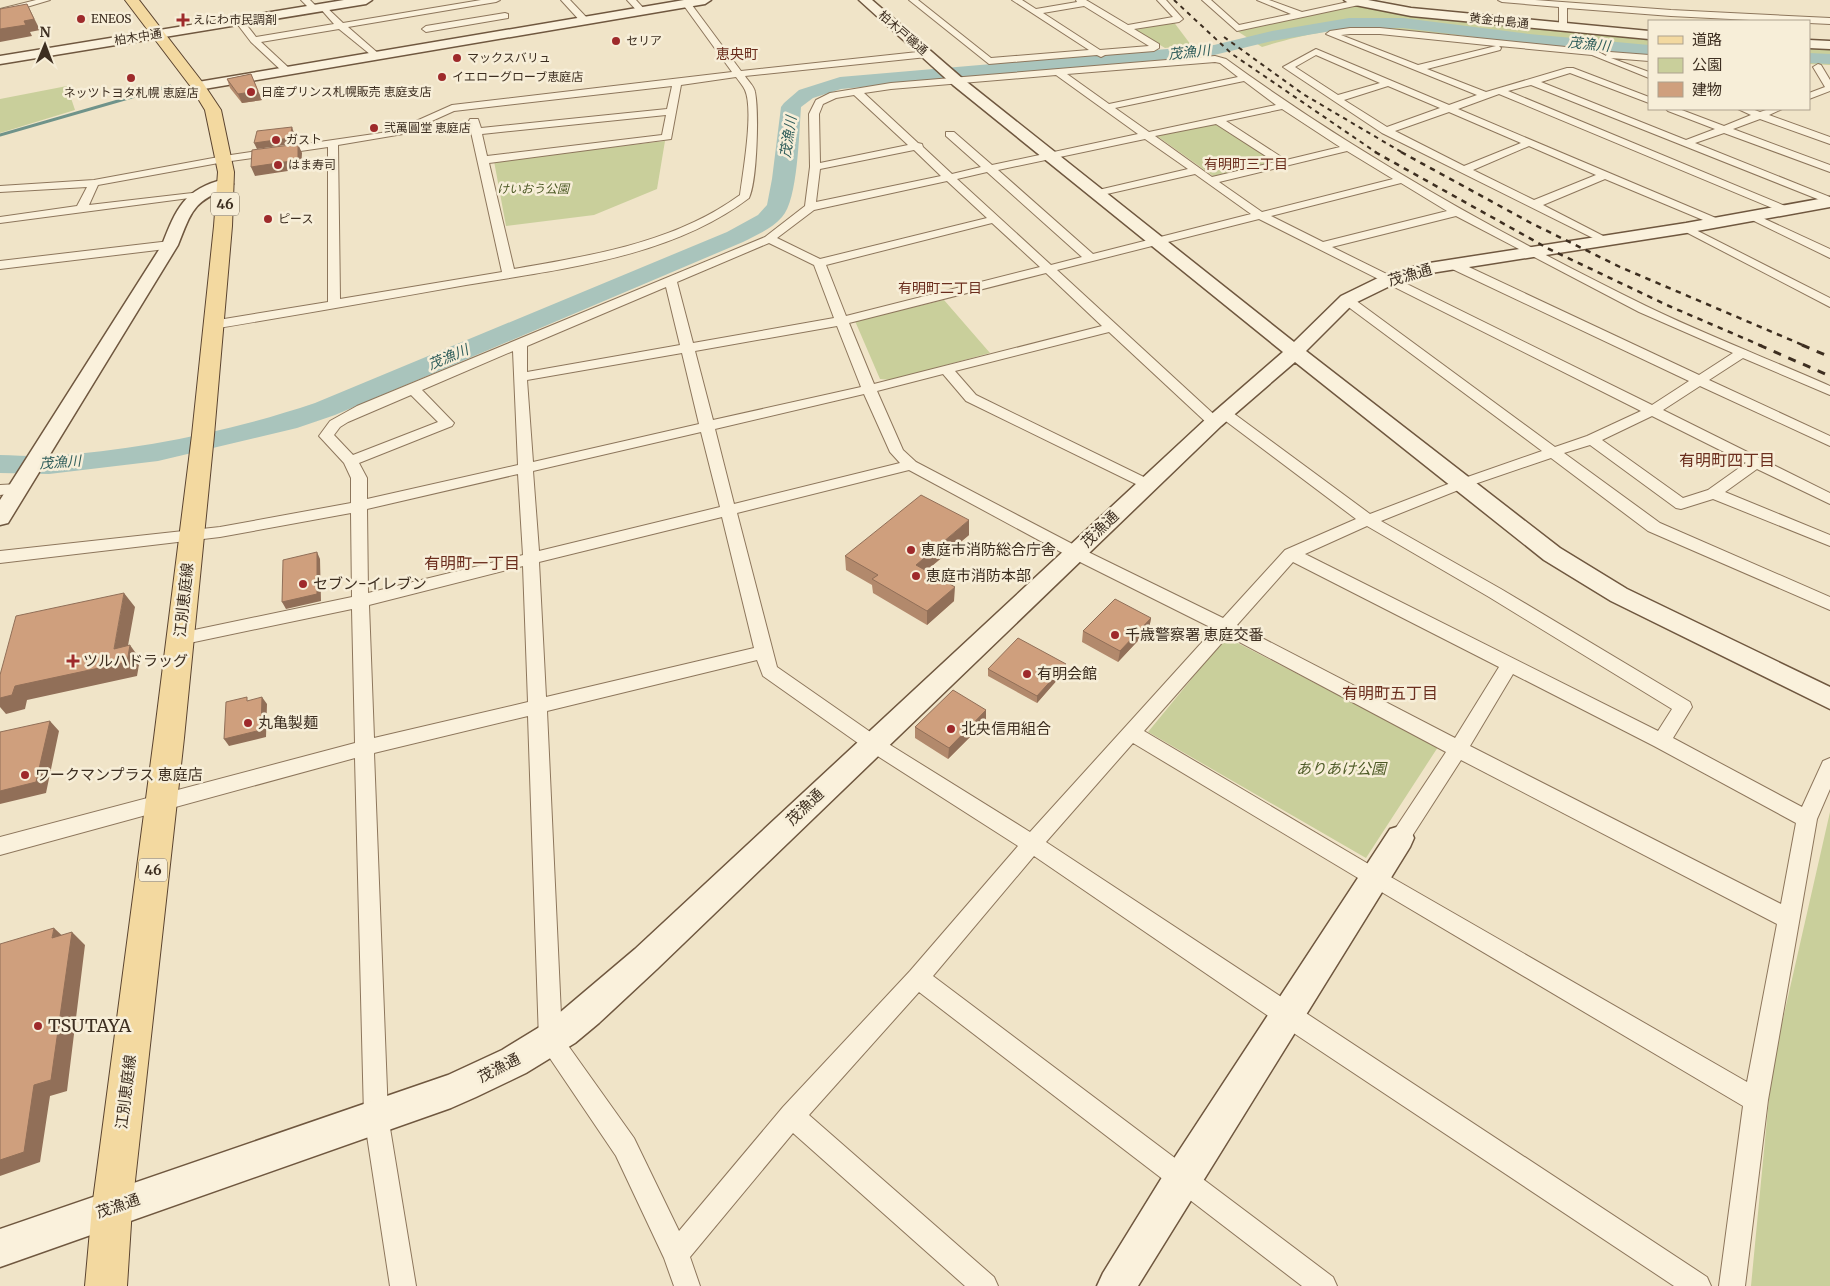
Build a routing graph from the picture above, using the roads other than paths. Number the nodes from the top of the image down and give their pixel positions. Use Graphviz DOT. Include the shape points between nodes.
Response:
graph roads {
  1 [pos="46,0"];
  2 [pos="132,0"];
  3 [pos="366,0"];
  4 [pos="494,0"];
  5 [pos="565,0"];
  6 [pos="631,0"];
  7 [pos="865,0"];
  8 [pos="913,0"];
  9 [pos="1016,0"];
  10 [pos="1161,0"];
  11 [pos="1206,0"];
  12 [pos="1261,0"];
  13 [pos="1502,0"];
  14 [pos="1659,0"];
  15 [pos="695,1"];
  16 [pos="1357,1"];
  17 [pos="1083,2"];
  18 [pos="314,5"];
  19 [pos="1563,5"];
  20 [pos="642,11"];
  21 [pos="0,12"];
  22 [pos="1035,12"];
  23 [pos="1672,13"];
  24 [pos="415,14"];
  25 [pos="1302,14"];
  26 [pos="505,16"];
  27 [pos="1677,20"];
  28 [pos="238,21"];
  29 [pos="585,21"];
  30 [pos="1830,21"];
  31 [pos="342,26"];
  32 [pos="1563,27"];
  33 [pos="1126,28"];
  34 [pos="426,29"];
  35 [pos="518,32"];
  36 [pos="159,34"];
  37 [pos="1648,35"];
  38 [pos="254,40"];
  39 [pos="1509,44"];
  40 [pos="1810,44"];
  41 [pos="1830,45"];
  42 [pos="438,46"];
  43 [pos="1333,46"];
  44 [pos="1316,52"];
  45 [pos="927,54"];
  46 [pos="1101,54"];
  47 [pos="1596,55"];
  48 [pos="376,56"];
  49 [pos="1648,58"];
  50 [pos="0,60"];
  51 [pos="1813,67"];
  52 [pos="1418,68"];
  53 [pos="1830,68"];
  54 [pos="286,71"];
  55 [pos="1563,72"];
  56 [pos="1059,73"];
  57 [pos="740,75"];
  58 [pos="1648,75"];
  59 [pos="1246,78"];
  60 [pos="956,80"];
  61 [pos="1533,82"];
  62 [pos="677,83"];
  63 [pos="1388,83"];
  64 [pos="198,86"];
  65 [pos="856,91"];
  66 [pos="1499,91"];
  67 [pos="1486,95"];
  68 [pos="1810,96"];
  69 [pos="1336,99"];
  70 [pos="1648,100"];
  71 [pos="472,106"];
  72 [pos="1284,106"];
  73 [pos="1106,107"];
  74 [pos="1448,108"];
  75 [pos="1674,110"];
  76 [pos="1746,110"];
  77 [pos="1774,110"];
  78 [pos="672,111"];
  79 [pos="1761,115"];
  80 [pos="1216,120"];
  81 [pos="1724,129"];
  82 [pos="1386,131"];
  83 [pos="476,132"];
  84 [pos="950,134"];
  85 [pos="1147,134"];
  86 [pos="1830,141"];
  87 [pos="1531,142"];
  88 [pos="333,144"];
  89 [pos="1687,144"];
  90 [pos="918,146"];
  91 [pos="1349,148"];
  92 [pos="1049,155"];
  93 [pos="224,159"];
  94 [pos="484,160"];
  95 [pos="1285,164"];
  96 [pos="816,167"];
  97 [pos="989,168"];
  98 [pos="1830,169"];
  99 [pos="1198,170"];
  100 [pos="1463,170"];
  101 [pos="1607,174"];
  102 [pos="950,176"];
  103 [pos="1212,180"];
  104 [pos="1402,180"];
  105 [pos="94,183"];
  106 [pos="225,184"];
  107 [pos="0,189"];
  108 [pos="1098,193"];
  109 [pos="198,194"];
  110 [pos="1830,201"];
  111 [pos="1533,205"];
  112 [pos="810,207"];
  113 [pos="81,209"];
  114 [pos="1786,210"];
  115 [pos="1457,212"];
  116 [pos="1262,216"];
  117 [pos="1754,217"];
  118 [pos="996,218"];
  119 [pos="0,220"];
  120 [pos="1719,223"];
  121 [pos="1686,228"];
  122 [pos="770,239"];
  123 [pos="1607,241"];
  124 [pos="1158,242"];
  125 [pos="170,245"];
  126 [pos="1321,246"];
  127 [pos="1533,251"];
  128 [pos="1830,254"];
  129 [pos="1091,258"];
  130 [pos="819,262"];
  131 [pos="0,264"];
  132 [pos="1452,264"];
  133 [pos="1050,268"];
  134 [pos="509,274"];
  135 [pos="670,280"];
  136 [pos="1388,280"];
  137 [pos="1347,300"];
  138 [pos="1830,303"];
  139 [pos="334,304"];
  140 [pos="841,321"];
  141 [pos="212,325"];
  142 [pos="1112,327"];
  143 [pos="520,345"];
  144 [pos="689,348"];
  145 [pos="1295,352"];
  146 [pos="1742,353"];
  147 [pos="946,369"];
  148 [pos="520,377"];
  149 [pos="1697,380"];
  150 [pos="413,389"];
  151 [pos="869,389"];
  152 [pos="1830,391"];
  153 [pos="1652,411"];
  154 [pos="1219,417"];
  155 [pos="708,427"];
  156 [pos="1592,439"];
  157 [pos="1830,442"];
  158 [pos="1553,453"];
  159 [pos="352,461"];
  160 [pos="1756,463"];
  161 [pos="911,465"];
  162 [pos="524,467"];
  163 [pos="1147,484"];
  164 [pos="1461,484"];
  165 [pos="14,486"];
  166 [pos="1713,493"];
  167 [pos="1830,499"];
  168 [pos="360,506"];
  169 [pos="730,511"];
  170 [pos="0,518"];
  171 [pos="1368,520"];
  172 [pos="191,536"];
  173 [pos="1830,541"];
  174 [pos="1076,553"];
  175 [pos="1290,554"];
  176 [pos="0,557"];
  177 [pos="531,560"];
  178 [pos="360,601"];
  179 [pos="1830,604"];
  180 [pos="1224,626"];
  181 [pos="180,639"];
  182 [pos="763,652"];
  183 [pos="1509,666"];
  184 [pos="1830,699"];
  185 [pos="536,707"];
  186 [pos="1132,733"];
  187 [pos="1660,741"];
  188 [pos="872,743"];
  189 [pos="365,748"];
  190 [pos="1458,749"];
  191 [pos="1830,766"];
  192 [pos="162,804"];
  193 [pos="1807,819"];
  194 [pos="1400,838"];
  195 [pos="1032,844"];
  196 [pos="0,846"];
  197 [pos="1375,878"];
  198 [pos="1788,919"];
  199 [pos="918,978"];
  200 [pos="1288,1016"];
  201 [pos="551,1040"];
  202 [pos="1756,1100"];
  203 [pos="376,1116"];
  204 [pos="792,1116"];
  205 [pos="1182,1179"];
  206 [pos="112,1208"];
  207 [pos="0,1248"];
  208 [pos="676,1254"];
  209 [pos="106,1286"];
  210 [pos="403,1286"];
  211 [pos="687,1286"];
  212 [pos="985,1286"];
  213 [pos="1116,1286"];
  214 [pos="1324,1286"];
  215 [pos="1698,1286"];
  216 [pos="1732,1286"];
  1 -- 21 [label="street"];
  2 -- 36 [label="main road, 江別恵庭線 / 46"];
  3 -- 18 [label="street, 柏木中通"];
  4 -- 24 [label="street"];
  4 -- 26 [label="street"];
  5 -- 29 [label="street"];
  6 -- 20 [label="street"];
  7 -- 45 [label="street, 柏木戸磯通"];
  8 -- 46 [label="street" via="989,61"];
  9 -- 22 [label="street"];
  10 -- 33 [label="street" via="1178,19"];
  11 -- 25 [label="street" via="1237,28"];
  12 -- 25 [label="street"];
  13 -- 19 [label="street"];
  14 -- 23 [label="street"];
  15 -- 20 [label="street"];
  15 -- 57 [label="street"];
  16 -- 25 [label="street"];
  16 -- 32 [label="street, 黄金中島通" via="1411,12"];
  17 -- 22 [label="street"];
  17 -- 33 [label="street"];
  18 -- 28 [label="street, 柏木中通"];
  18 -- 31 [label="street"];
  19 -- 23 [label="street"];
  19 -- 32 [label="street"];
  20 -- 29 [label="street"];
  22 -- 46 [label="street"];
  23 -- 27 [label="street"];
  23 -- 30 [label="street"];
  24 -- 31 [label="street"];
  24 -- 34 [label="street"];
  26 -- 34 [label="street"];
  26 -- 35 [label="street"];
  28 -- 36 [label="street, 柏木中通"];
  28 -- 38 [label="street"];
  29 -- 35 [label="street"];
  31 -- 38 [label="street"];
  31 -- 48 [label="street"];
  32 -- 37 [label="street, 黄金中島通"];
  33 -- 46 [label="street" via="1156,46"];
  34 -- 42 [label="street"];
  35 -- 42 [label="street"];
  36 -- 50 [label="street, 柏木中通"];
  36 -- 64 [label="main road, 江別恵庭線 / 46"];
  38 -- 54 [label="street"];
  39 -- 47 [label="street"];
  39 -- 52 [label="street"];
  39 -- 52 [label="street" via="1380,31 1330,34"];
  40 -- 41 [label="street"];
  42 -- 48 [label="street"];
  43 -- 44 [label="street"];
  44 -- 63 [label="street"];
  44 -- 69 [label="street" via="1288,67"];
  45 -- 57 [label="street"];
  45 -- 60 [label="street, 柏木戸磯通"];
  47 -- 49 [label="street"];
  47 -- 55 [label="street" via="1564,66"];
  47 -- 58 [label="street"];
  48 -- 54 [label="street"];
  51 -- 53 [label="street"];
  51 -- 68 [label="street" via="1830,88"];
  52 -- 67 [label="street"];
  54 -- 64 [label="street"];
  55 -- 61 [label="street"];
  55 -- 70 [label="street" via="1570,70"];
  56 -- 59 [label="street" via="1215,59"];
  56 -- 60 [label="street"];
  56 -- 73 [label="street"];
  57 -- 62 [label="street"];
  57 -- 134 [label="street" via="750,90 752,106 745,196 714,218 665,239 631,250"];
  59 -- 72 [label="street"];
  59 -- 73 [label="street"];
  60 -- 65 [label="street"];
  60 -- 92 [label="street, 柏木戸磯通"];
  61 -- 66 [label="street"];
  61 -- 89 [label="street"];
  62 -- 71 [label="street"];
  62 -- 78 [label="street"];
  63 -- 69 [label="street"];
  63 -- 74 [label="street"];
  64 -- 93 [label="main road, 江別恵庭線 / 46" via="213,110"];
  65 -- 90 [label="street"];
  65 -- 96 [label="street" via="833,95 819,102 814,114"];
  66 -- 67 [label="street"];
  66 -- 114 [label="street"];
  67 -- 74 [label="street"];
  69 -- 82 [label="street"];
  71 -- 83 [label="street"];
  71 -- 88 [label="street" via="452,108 399,132"];
  72 -- 80 [label="street"];
  72 -- 91 [label="street"];
  73 -- 85 [label="street"];
  74 -- 82 [label="street"];
  74 -- 87 [label="street"];
  75 -- 81 [label="street"];
  76 -- 79 [label="street"];
  77 -- 79 [label="street"];
  78 -- 83 [label="street"];
  78 -- 94 [label="street" via="667,137"];
  79 -- 81 [label="street"];
  79 -- 86 [label="street"];
  80 -- 85 [label="street"];
  80 -- 95 [label="street"];
  81 -- 89 [label="street"];
  81 -- 98 [label="street"];
  82 -- 100 [label="street"];
  83 -- 94 [label="street"];
  84 -- 97 [label="street"];
  85 -- 92 [label="street"];
  85 -- 99 [label="street"];
  87 -- 100 [label="street"];
  87 -- 101 [label="street"];
  88 -- 93 [label="street"];
  88 -- 139 [label="street"];
  89 -- 110 [label="street"];
  90 -- 96 [label="street"];
  90 -- 102 [label="street"];
  91 -- 95 [label="street"];
  91 -- 104 [label="street"];
  92 -- 97 [label="street"];
  92 -- 108 [label="street, 柏木戸磯通"];
  93 -- 105 [label="street"];
  93 -- 106 [label="main road, 江別恵庭線 / 46"];
  94 -- 134 [label="street"];
  95 -- 103 [label="street"];
  96 -- 112 [label="street"];
  97 -- 102 [label="street"];
  97 -- 129 [label="street"];
  99 -- 103 [label="street"];
  99 -- 108 [label="street"];
  100 -- 111 [label="street"];
  101 -- 111 [label="street"];
  101 -- 120 [label="street"];
  102 -- 112 [label="street"];
  102 -- 118 [label="street"];
  103 -- 116 [label="street"];
  104 -- 115 [label="street"];
  104 -- 116 [label="street"];
  105 -- 107 [label="street"];
  105 -- 113 [label="street"];
  106 -- 109 [label="street"];
  106 -- 141 [label="main road, 江別恵庭線 / 46"];
  108 -- 124 [label="street, 柏木戸磯通"];
  109 -- 113 [label="street"];
  109 -- 125 [label="street" via="182,214"];
  110 -- 114 [label="street, 茂漁通"];
  111 -- 123 [label="street"];
  112 -- 122 [label="street"];
  113 -- 119 [label="street"];
  114 -- 117 [label="street, 茂漁通"];
  115 -- 126 [label="street"];
  115 -- 127 [label="street"];
  116 -- 124 [label="street"];
  116 -- 126 [label="street"];
  117 -- 120 [label="street, 茂漁通"];
  117 -- 128 [label="street"];
  118 -- 130 [label="street"];
  118 -- 133 [label="street"];
  120 -- 121 [label="street, 茂漁通"];
  121 -- 123 [label="street, 茂漁通"];
  121 -- 138 [label="street"];
  122 -- 130 [label="street"];
  122 -- 135 [label="street"];
  123 -- 127 [label="street, 茂漁通"];
  124 -- 129 [label="street"];
  124 -- 145 [label="street, 柏木戸磯通"];
  125 -- 131 [label="street"];
  125 -- 165 [label="street" via="41,452"];
  126 -- 136 [label="street"];
  127 -- 132 [label="street, 茂漁通"];
  127 -- 146 [label="street" via="1643,309"];
  129 -- 133 [label="street"];
  130 -- 140 [label="street"];
  132 -- 136 [label="street, 茂漁通"];
  132 -- 149 [label="street"];
  133 -- 140 [label="street"];
  133 -- 142 [label="street"];
  134 -- 139 [label="street"];
  135 -- 143 [label="street"];
  135 -- 144 [label="street"];
  136 -- 137 [label="street, 茂漁通"];
  136 -- 153 [label="street"];
  137 -- 145 [label="street, 茂漁通"];
  137 -- 158 [label="street"];
  139 -- 141 [label="street"];
  140 -- 144 [label="street"];
  140 -- 151 [label="street"];
  141 -- 172 [label="main road, 江別恵庭線 / 46"];
  142 -- 147 [label="street"];
  142 -- 154 [label="street"];
  143 -- 148 [label="street"];
  143 -- 150 [label="street"];
  144 -- 148 [label="street"];
  144 -- 155 [label="street"];
  145 -- 154 [label="street, 茂漁通"];
  145 -- 164 [label="street, 柏木戸磯通"];
  146 -- 149 [label="street"];
  146 -- 152 [label="street"];
  147 -- 151 [label="street"];
  147 -- 163 [label="street" via="971,398"];
  148 -- 162 [label="street"];
  149 -- 153 [label="street"];
  149 -- 157 [label="street"];
  150 -- 159 [label="street" via="335,422 327,430 326,436"];
  150 -- 159 [label="street" via="446,423"];
  151 -- 155 [label="street"];
  151 -- 161 [label="street" via="897,452"];
  153 -- 156 [label="street"];
  153 -- 160 [label="street"];
  154 -- 163 [label="street, 茂漁通"];
  154 -- 171 [label="street"];
  155 -- 162 [label="street"];
  155 -- 169 [label="street"];
  156 -- 158 [label="street"];
  156 -- 166 [label="street" via="1681,504"];
  158 -- 164 [label="street"];
  158 -- 179 [label="street" via="1654,527"];
  159 -- 168 [label="street" via="359,478"];
  160 -- 166 [label="street"];
  160 -- 167 [label="street"];
  161 -- 169 [label="street"];
  161 -- 174 [label="street"];
  162 -- 168 [label="street"];
  162 -- 177 [label="street"];
  163 -- 174 [label="street, 茂漁通"];
  164 -- 171 [label="street"];
  164 -- 184 [label="street, 柏木戸磯通" via="1552,554 1619,595"];
  165 -- 170 [label="street"];
  166 -- 173 [label="street"];
  168 -- 172 [label="street"];
  168 -- 178 [label="street"];
  169 -- 177 [label="street"];
  169 -- 182 [label="street"];
  171 -- 175 [label="street"];
  171 -- 187 [label="street" via="1683,707"];
  172 -- 176 [label="street"];
  172 -- 181 [label="main road, 江別恵庭線 / 46"];
  174 -- 180 [label="street"];
  174 -- 188 [label="street, 茂漁通"];
  175 -- 180 [label="street"];
  175 -- 183 [label="street"];
  177 -- 178 [label="street"];
  177 -- 185 [label="street"];
  178 -- 181 [label="street"];
  178 -- 189 [label="street"];
  180 -- 186 [label="street"];
  180 -- 190 [label="street"];
  181 -- 192 [label="main road, 江別恵庭線 / 46"];
  182 -- 185 [label="street"];
  182 -- 188 [label="street" via="769,671"];
  183 -- 187 [label="street"];
  183 -- 190 [label="street"];
  185 -- 189 [label="street"];
  185 -- 201 [label="street"];
  186 -- 195 [label="street"];
  186 -- 197 [label="street"];
  187 -- 193 [label="street"];
  188 -- 195 [label="street"];
  188 -- 201 [label="street, 茂漁通" via="646,958"];
  189 -- 192 [label="street"];
  189 -- 203 [label="street"];
  190 -- 194 [label="street"];
  190 -- 198 [label="street"];
  191 -- 193 [label="street"];
  192 -- 196 [label="street"];
  192 -- 206 [label="main road, 江別恵庭線 / 46"];
  193 -- 198 [label="street"];
  194 -- 197 [label="street"];
  195 -- 199 [label="street"];
  195 -- 200 [label="street"];
  197 -- 200 [label="street"];
  197 -- 202 [label="street"];
  198 -- 202 [label="street"];
  199 -- 204 [label="street"];
  199 -- 205 [label="street"];
  200 -- 205 [label="street"];
  200 -- 215 [label="street"];
  201 -- 203 [label="street, 茂漁通" via="508,1065 451,1091"];
  201 -- 208 [label="street" via="624,1147"];
  202 -- 216 [label="street"];
  203 -- 206 [label="street, 茂漁通"];
  203 -- 210 [label="street"];
  204 -- 208 [label="street"];
  204 -- 212 [label="street"];
  205 -- 213 [label="street"];
  205 -- 214 [label="street"];
  206 -- 207 [label="street, 茂漁通"];
  206 -- 209 [label="main road, 江別恵庭線 / 46"];
  208 -- 211 [label="street"];
}
